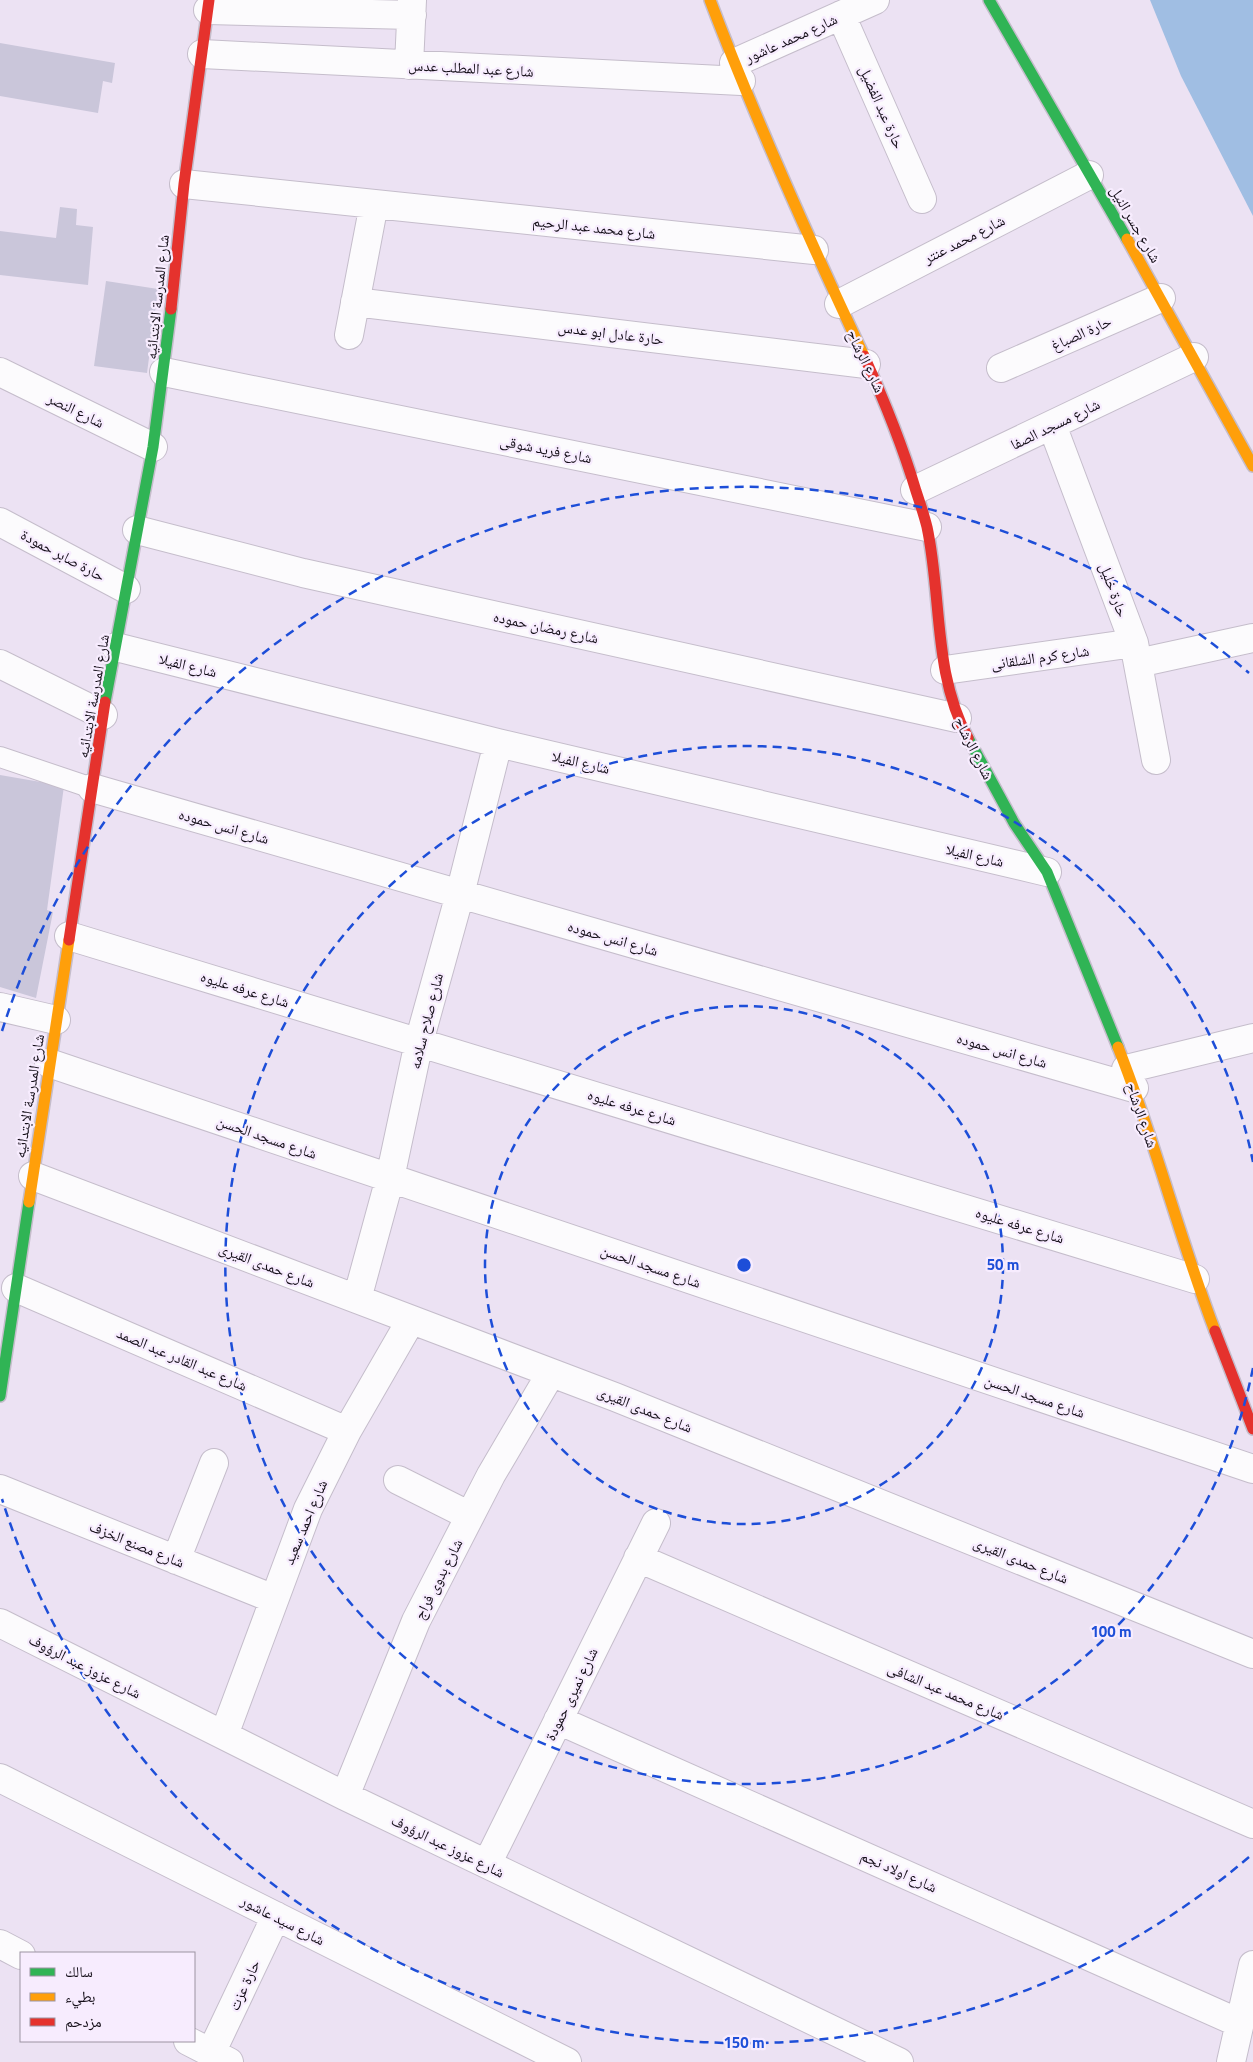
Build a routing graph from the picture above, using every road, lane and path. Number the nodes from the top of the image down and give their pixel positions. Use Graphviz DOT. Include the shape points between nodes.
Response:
graph roads {
  1 [pos="710,0"];
  2 [pos="875,0"];
  3 [pos="989,0"];
  4 [pos="208,5"];
  5 [pos="412,8"];
  6 [pos="841,15"];
  7 [pos="202,54"];
  8 [pos="409,65"];
  9 [pos="737,72"];
  10 [pos="1089,174"];
  11 [pos="184,184"];
  12 [pos="922,199"];
  13 [pos="374,204"];
  14 [pos="814,250"];
  15 [pos="1161,298"];
  16 [pos="355,302"];
  17 [pos="839,304"];
  18 [pos="349,335"];
  19 [pos="1194,357"];
  20 [pos="866,364"];
  21 [pos="1001,368"];
  22 [pos="0,372"];
  23 [pos="164,372"];
  24 [pos="1052,425"];
  25 [pos="153,447"];
  26 [pos="1253,466"];
  27 [pos="915,490"];
  28 [pos="0,522"];
  29 [pos="927,527"];
  30 [pos="138,530"];
  31 [pos="126,589"];
  32 [pos="1253,638"];
  33 [pos="116,647"];
  34 [pos="1136,653"];
  35 [pos="0,664"];
  36 [pos="945,670"];
  37 [pos="103,715"];
  38 [pos="957,718"];
  39 [pos="498,743"];
  40 [pos="0,757"];
  41 [pos="1156,760"];
  42 [pos="92,788"];
  43 [pos="1047,872"];
  44 [pos="460,894"];
  45 [pos="69,936"];
  46 [pos="0,1007"];
  47 [pos="56,1020"];
  48 [pos="1253,1038"];
  49 [pos="419,1042"];
  50 [pos="49,1063"];
  51 [pos="1130,1079"];
  52 [pos="33,1176"];
  53 [pos="390,1178"];
  54 [pos="1196,1279"];
  55 [pos="16,1288"];
  56 [pos="357,1299"];
  57 [pos="411,1320"];
  58 [pos="551,1373"];
  59 [pos="0,1396"];
  60 [pos="1253,1429"];
  61 [pos="347,1431"];
  62 [pos="214,1463"];
  63 [pos="1253,1469"];
  64 [pos="398,1480"];
  65 [pos="0,1488"];
  66 [pos="470,1516"];
  67 [pos="656,1523"];
  68 [pos="638,1558"];
  69 [pos="176,1560"];
  70 [pos="274,1599"];
  71 [pos="0,1624"];
  72 [pos="1253,1654"];
  73 [pos="558,1720"];
  74 [pos="224,1736"];
  75 [pos="0,1778"];
  76 [pos="345,1796"];
  77 [pos="1253,1824"];
  78 [pos="487,1864"];
  79 [pos="276,1916"];
  80 [pos="0,1944"];
  81 [pos="20,1954"];
  82 [pos="1253,1965"];
  83 [pos="1239,2023"];
  84 [pos="210,2052"];
  85 [pos="567,2062"];
  86 [pos="898,2062"];
  87 [pos="1231,2062"];
  1 -- 9 [label="street, شارع الرشاح"];
  2 -- 6 [label="street, شارع محمد عاشور"];
  3 -- 10 [label="street, شارع جسر النيل"];
  4 -- 5 [label="street"];
  4 -- 7 [label="street, شارع المدرسة الابتدائيه"];
  5 -- 8 [label="street"];
  6 -- 9 [label="street, شارع محمد عاشور"];
  6 -- 12 [label="street, حارة عبد الفضيل"];
  7 -- 8 [label="street, شارع عبد المطلب عدس"];
  7 -- 11 [label="street, شارع المدرسة الابتدائيه"];
  8 -- 9 [label="street, شارع عبد المطلب عدس"];
  9 -- 14 [label="street, شارع الرشاح"];
  10 -- 15 [label="street, شارع جسر النيل"];
  10 -- 17 [label="street, شارع محمد عنتر"];
  11 -- 13 [label="street, شارع محمد عبد الرحيم"];
  11 -- 23 [label="street, شارع المدرسة الابتدائيه"];
  13 -- 14 [label="street, شارع محمد عبد الرحيم"];
  13 -- 16 [label="street"];
  14 -- 17 [label="street, شارع الرشاح"];
  15 -- 19 [label="street, شارع جسر النيل"];
  15 -- 21 [label="street, حارة الصباغ"];
  16 -- 18 [label="street"];
  16 -- 20 [label="street, حارة عادل ابو عدس"];
  17 -- 20 [label="street, شارع الرشاح"];
  19 -- 24 [label="street, شارع مسجد الصفا"];
  19 -- 26 [label="street, شارع جسر النيل"];
  20 -- 27 [label="street, شارع الرشاح" via="886,404"];
  22 -- 25 [label="street, شارع النصر"];
  23 -- 25 [label="street, شارع المدرسة الابتدائيه"];
  23 -- 29 [label="street, شارع فريد شوقى"];
  24 -- 27 [label="street, شارع مسجد الصفا"];
  24 -- 34 [label="street, حارة خليل"];
  25 -- 30 [label="street, شارع المدرسة الابتدائيه"];
  27 -- 29 [label="street, شارع الرشاح"];
  28 -- 31 [label="street, حارة صابر حمودة"];
  29 -- 36 [label="street, شارع الرشاح"];
  30 -- 31 [label="street, شارع المدرسة الابتدائيه"];
  30 -- 38 [label="street, شارع رمضان حموده" via="303,574"];
  31 -- 33 [label="street, شارع المدرسة الابتدائيه"];
  32 -- 34 [label="street, شارع كرم الشلقانى"];
  33 -- 37 [label="street, شارع المدرسة الابتدائيه"];
  33 -- 39 [label="street, شارع الفيلا"];
  34 -- 36 [label="street, شارع كرم الشلقانى"];
  34 -- 41 [label="street, حارة خليل"];
  35 -- 37 [label="street"];
  36 -- 38 [label="street, شارع الرشاح"];
  37 -- 42 [label="street, شارع المدرسة الابتدائيه"];
  38 -- 43 [label="street, شارع الرشاح" via="984,772"];
  39 -- 43 [label="street, شارع الفيلا"];
  39 -- 44 [label="street, شارع صلاح سلامه"];
  40 -- 42 [label="lane"];
  42 -- 44 [label="street, شارع انس حموده"];
  42 -- 45 [label="street, شارع المدرسة الابتدائيه"];
  43 -- 51 [label="street, شارع الرشاح"];
  44 -- 49 [label="street, شارع صلاح سلامه"];
  44 -- 51 [label="street, شارع انس حموده"];
  45 -- 47 [label="street, شارع المدرسة الابتدائيه"];
  45 -- 49 [label="street, شارع عرفه عليوه"];
  46 -- 47 [label="street"];
  47 -- 50 [label="street, شارع المدرسة الابتدائيه"];
  48 -- 51 [label="street"];
  49 -- 53 [label="street, شارع صلاح سلامه"];
  49 -- 54 [label="street, شارع عرفه عليوه"];
  50 -- 52 [label="street, شارع المدرسة الابتدائيه"];
  50 -- 53 [label="street, شارع مسجد الحسن"];
  51 -- 54 [label="street, شارع الرشاح"];
  52 -- 55 [label="street, شارع المدرسة الابتدائيه"];
  52 -- 56 [label="street, شارع حمدى القيرى"];
  53 -- 56 [label="street, شارع صلاح سلامه"];
  53 -- 63 [label="street, شارع مسجد الحسن"];
  54 -- 60 [label="street, شارع الرشاح"];
  55 -- 59 [label="street, شارع المدرسة الابتدائيه"];
  55 -- 61 [label="street, شارع عبد القادر عبد الصمد"];
  56 -- 57 [label="street, شارع حمدى القيرى"];
  57 -- 58 [label="street, شارع حمدى القيرى"];
  57 -- 61 [label="street, شارع احمد سعيد"];
  58 -- 66 [label="street, شارع بدوى فراج"];
  58 -- 72 [label="street, شارع حمدى القيرى"];
  61 -- 70 [label="street, شارع احمد سعيد" via="308,1509"];
  62 -- 69 [label="street"];
  64 -- 66 [label="street"];
  65 -- 69 [label="street, شارع مصنع الخزف"];
  66 -- 76 [label="street, شارع بدوى فراج" via="416,1621"];
  67 -- 68 [label="street, شارع نميرى حمودة"];
  68 -- 73 [label="street, شارع نميرى حمودة"];
  68 -- 77 [label="street, شارع محمد عبد الشافى"];
  69 -- 70 [label="street, شارع مصنع الخزف"];
  70 -- 74 [label="street, شارع احمد سعيد"];
  71 -- 74 [label="street, شارع عزوز عبد الرؤوف"];
  73 -- 78 [label="street, شارع نميرى حمودة"];
  73 -- 83 [label="street, شارع اولاد نجم"];
  74 -- 76 [label="street, شارع عزوز عبد الرؤوف"];
  75 -- 79 [label="street, شارع سيد عاشور"];
  76 -- 78 [label="street, شارع عزوز عبد الرؤوف"];
  78 -- 86 [label="street, شارع عزوز عبد الرؤوف"];
  79 -- 84 [label="street, حارة عزت"];
  79 -- 85 [label="street, شارع سيد عاشور"];
  80 -- 81 [label="street"];
  82 -- 83 [label="street"];
  83 -- 87 [label="street"];
}
